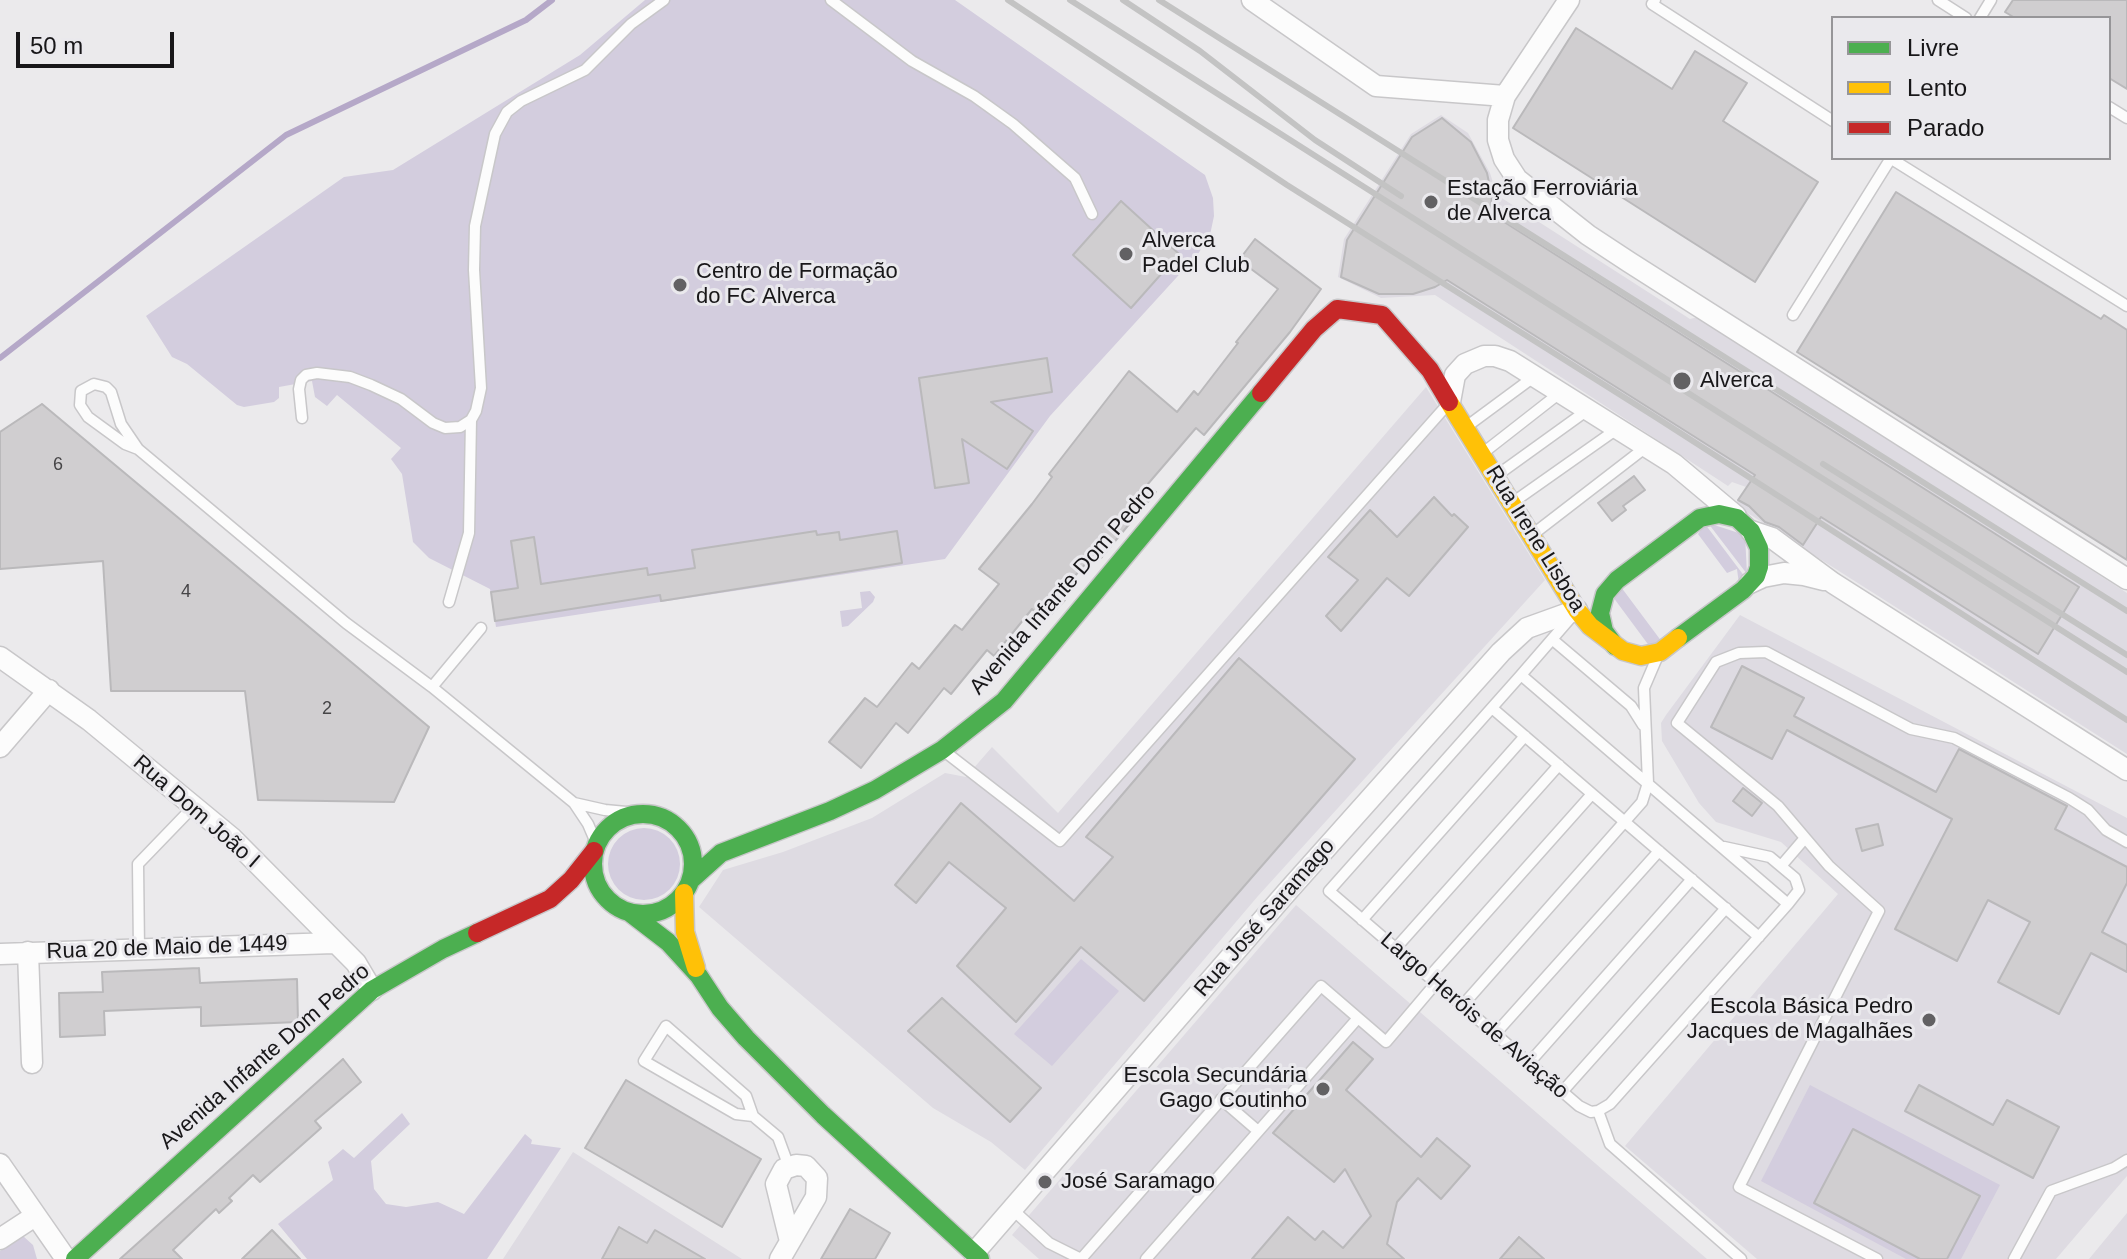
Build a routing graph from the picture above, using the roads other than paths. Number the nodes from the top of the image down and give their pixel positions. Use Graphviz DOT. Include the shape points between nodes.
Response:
graph roads {
  1 [pos="664,0"];
  2 [pos="831,0"];
  3 [pos="1252,0"];
  4 [pos="1569,0"];
  5 [pos="1655,0"];
  6 [pos="1938,0"];
  7 [pos="1963,16"];
  8 [pos="1505,96"];
  9 [pos="1831,120"];
  10 [pos="1890,160"];
  11 [pos="1894,160"];
  12 [pos="1092,214"];
  13 [pos="2127,306"];
  14 [pos="1382,315"];
  15 [pos="1793,315"];
  16 [pos="1535,376"];
  17 [pos="1561,392"];
  18 [pos="1450,402"];
  19 [pos="1589,409"];
  20 [pos="302,418"];
  21 [pos="471,420"];
  22 [pos="1465,428"];
  23 [pos="1619,428"];
  24 [pos="1647,446"];
  25 [pos="138,449"];
  26 [pos="1481,454"];
  27 [pos="1495,476"];
  28 [pos="1512,503"];
  29 [pos="1748,527"];
  30 [pos="1532,535"];
  31 [pos="2127,579"];
  32 [pos="1617,580"];
  33 [pos="1750,583"];
  34 [pos="1833,583"];
  35 [pos="449,602"];
  36 [pos="1577,610"];
  37 [pos="481,628"];
  38 [pos="1553,640"];
  39 [pos="1615,646"];
  40 [pos="1660,652"];
  41 [pos="0,657"];
  42 [pos="1521,675"];
  43 [pos="432,687"];
  44 [pos="49,690"];
  45 [pos="1492,708"];
  46 [pos="1645,735"];
  47 [pos="1525,736"];
  48 [pos="0,747"];
  49 [pos="942,750"];
  50 [pos="1559,765"];
  51 [pos="2127,770"];
  52 [pos="1648,783"];
  53 [pos="1592,794"];
  54 [pos="574,803"];
  55 [pos="193,807"];
  56 [pos="637,813"];
  57 [pos="1625,822"];
  58 [pos="1805,838"];
  59 [pos="2127,842"];
  60 [pos="1721,846"];
  61 [pos="595,848"];
  62 [pos="1659,851"];
  63 [pos="1781,866"];
  64 [pos="1692,879"];
  65 [pos="688,886"];
  66 [pos="550,899"];
  67 [pos="1788,904"];
  68 [pos="1726,908"];
  69 [pos="622,909"];
  70 [pos="1362,920"];
  71 [pos="1759,937"];
  72 [pos="334,943"];
  73 [pos="1395,949"];
  74 [pos="139,950"];
  75 [pos="28,952"];
  76 [pos="0,954"];
  77 [pos="699,976"];
  78 [pos="1432,980"];
  79 [pos="372,990"];
  80 [pos="1462,1006"];
  81 [pos="1358,1018"];
  82 [pos="1495,1034"];
  83 [pos="32,1063"];
  84 [pos="1529,1063"];
  85 [pos="1562,1092"];
  86 [pos="1221,1099"];
  87 [pos="1598,1111"];
  88 [pos="753,1116"];
  89 [pos="1258,1131"];
  90 [pos="2127,1160"];
  91 [pos="0,1164"];
  92 [pos="789,1167"];
  93 [pos="1012,1209"];
  94 [pos="35,1216"];
  95 [pos="0,1239"];
  96 [pos="790,1241"];
  97 [pos="977,1256"];
  98 [pos="66,1259"];
  99 [pos="75,1259"];
  100 [pos="780,1259"];
  101 [pos="1081,1259"];
  102 [pos="1146,1259"];
  103 [pos="1741,1259"];
  104 [pos="1877,1259"];
  105 [pos="2014,1259"];
  1 -- 21 [label="lane" via="585,70 507,112 495,134 475,226 481,388"];
  2 -- 12 [label="lane" via="912,61 1013,124 1075,178"];
  3 -- 8 [label="street" via="1376,86"];
  4 -- 8 [label="street"];
  5 -- 9 [label="lane" via="1652,4"];
  6 -- 7 [label="lane"];
  8 -- 31 [label="street" via="1498,120 1504,159 1517,179 1557,212"];
  10 -- 15 [label="lane"];
  11 -- 13 [label="lane"];
  14 -- 18 [label="street, Rua Irene Lisboa"];
  14 -- 49 [label="street, Avenida Infante Dom Pedro" via="1337,309 1314,329 1004,701"];
  16 -- 17 [label="street"];
  16 -- 18 [label="street" via="1495,356 1472,360 1455,375"];
  16 -- 22 [label="lane"];
  17 -- 19 [label="street"];
  17 -- 26 [label="lane"];
  18 -- 22 [label="street, Rua Irene Lisboa"];
  18 -- 49 [label="lane" via="1060,841"];
  19 -- 23 [label="street"];
  19 -- 27 [label="lane"];
  20 -- 21 [label="lane" via="301,380 317,373 371,385 445,428"];
  21 -- 35 [label="lane" via="469,533"];
  22 -- 26 [label="street, Rua Irene Lisboa"];
  23 -- 24 [label="street"];
  23 -- 28 [label="lane"];
  24 -- 29 [label="street"];
  24 -- 30 [label="lane"];
  25 -- 25 [label="lane" via="121,424 111,392 94,384 81,391 80,405 88,417"];
  25 -- 43 [label="lane" via="346,623"];
  26 -- 27 [label="street, Rua Irene Lisboa"];
  27 -- 28 [label="street, Rua Irene Lisboa"];
  28 -- 30 [label="street, Rua Irene Lisboa"];
  29 -- 32 [label="street" via="1719,514 1700,518"];
  29 -- 33 [label="street" via="1760,557"];
  29 -- 34 [label="street" via="1772,538"];
  30 -- 36 [label="street, Rua Irene Lisboa"];
  32 -- 36 [label="street"];
  32 -- 39 [label="street" via="1605,594 1600,613"];
  33 -- 34 [label="street" via="1784,573"];
  33 -- 40 [label="street"];
  34 -- 51 [label="street"];
  36 -- 38 [label="lane, Largo Heróis de Aviação"];
  36 -- 39 [label="street, Rua Irene Lisboa"];
  36 -- 93 [label="street, Rua José Saramago" via="1527,628 1501,652"];
  37 -- 43 [label="lane"];
  38 -- 42 [label="lane, Largo Heróis de Aviação"];
  38 -- 46 [label="lane" via="1631,706"];
  39 -- 40 [label="street, Rua Irene Lisboa" via="1632,655"];
  40 -- 46 [label="lane" via="1644,688"];
  41 -- 44 [label="street, Rua Dom João I"];
  42 -- 45 [label="lane, Largo Heróis de Aviação"];
  42 -- 52 [label="lane"];
  43 -- 54 [label="lane"];
  44 -- 48 [label="street"];
  44 -- 55 [label="street, Rua Dom João I"];
  45 -- 47 [label="lane"];
  45 -- 70 [label="lane, Largo Heróis de Aviação" via="1329,891"];
  46 -- 52 [label="lane"];
  47 -- 50 [label="lane"];
  47 -- 70 [label="lane"];
  49 -- 65 [label="street, Avenida Infante Dom Pedro" via="864,795 721,853"];
  50 -- 53 [label="lane"];
  50 -- 73 [label="lane"];
  52 -- 57 [label="lane" via="1642,802"];
  52 -- 60 [label="lane"];
  53 -- 57 [label="lane"];
  53 -- 78 [label="lane"];
  54 -- 56 [label="lane"];
  54 -- 61 [label="lane"];
  55 -- 72 [label="street, Rua Dom João I" via="232,838"];
  55 -- 74 [label="lane" via="138,864"];
  56 -- 61 [label="street" via="610,825"];
  56 -- 65 [label="street" via="651,813 686,837 692,850"];
  57 -- 62 [label="lane"];
  57 -- 80 [label="lane"];
  58 -- 59 [label="lane" via="1778,806 1677,723 1710,670 1726,656 1766,652 1911,729 1954,738 2081,804 2106,830"];
  58 -- 63 [label="lane"];
  58 -- 104 [label="lane" via="1879,911 1739,1187"];
  60 -- 63 [label="lane" via="1763,854"];
  60 -- 67 [label="lane"];
  61 -- 66 [label="street, Avenida Infante Dom Pedro"];
  61 -- 69 [label="street" via="596,882"];
  62 -- 64 [label="lane"];
  62 -- 82 [label="lane"];
  63 -- 67 [label="lane" via="1798,884"];
  64 -- 68 [label="lane"];
  64 -- 84 [label="lane"];
  65 -- 69 [label="street" via="660,912"];
  65 -- 77 [label="street" via="685,932"];
  66 -- 69 [label="street, Avenida Infante Dom Pedro" via="579,896"];
  66 -- 79 [label="street, Avenida Infante Dom Pedro" via="443,949"];
  67 -- 71 [label="lane"];
  68 -- 71 [label="lane"];
  68 -- 85 [label="lane"];
  69 -- 77 [label="street" via="668,942"];
  70 -- 73 [label="lane, Largo Heróis de Aviação"];
  71 -- 87 [label="lane" via="1610,1104"];
  72 -- 74 [label="street, Rua 20 de Maio de 1449"];
  72 -- 79 [label="street, Rua Dom João I" via="356,963"];
  73 -- 78 [label="lane, Largo Heróis de Aviação"];
  74 -- 75 [label="street, Rua 20 de Maio de 1449"];
  75 -- 76 [label="street, Rua 20 de Maio de 1449"];
  75 -- 83 [label="street"];
  77 -- 97 [label="street" via="746,1038"];
  78 -- 80 [label="lane, Largo Heróis de Aviação"];
  78 -- 81 [label="lane" via="1386,1042"];
  79 -- 99 [label="street, Avenida Infante Dom Pedro"];
  80 -- 82 [label="lane, Largo Heróis de Aviação"];
  81 -- 86 [label="lane" via="1321,986"];
  81 -- 89 [label="lane"];
  82 -- 84 [label="lane, Largo Heróis de Aviação"];
  84 -- 85 [label="lane, Largo Heróis de Aviação"];
  85 -- 87 [label="lane, Largo Heróis de Aviação" via="1585,1110"];
  86 -- 89 [label="lane"];
  86 -- 101 [label="lane"];
  87 -- 103 [label="lane" via="1610,1144"];
  88 -- 88 [label="lane" via="746,1096 666,1026 644,1061 736,1114"];
  88 -- 92 [label="lane" via="778,1137"];
  89 -- 102 [label="lane"];
  90 -- 105 [label="lane" via="2051,1191"];
  91 -- 94 [label="street"];
  92 -- 96 [label="street" via="776,1184"];
  92 -- 96 [label="street" via="806,1166 817,1178 817,1190"];
  93 -- 97 [label="street, Rua José Saramago"];
  93 -- 101 [label="lane" via="1049,1243"];
  94 -- 95 [label="street"];
  94 -- 98 [label="street"];
  96 -- 100 [label="street"];
}
